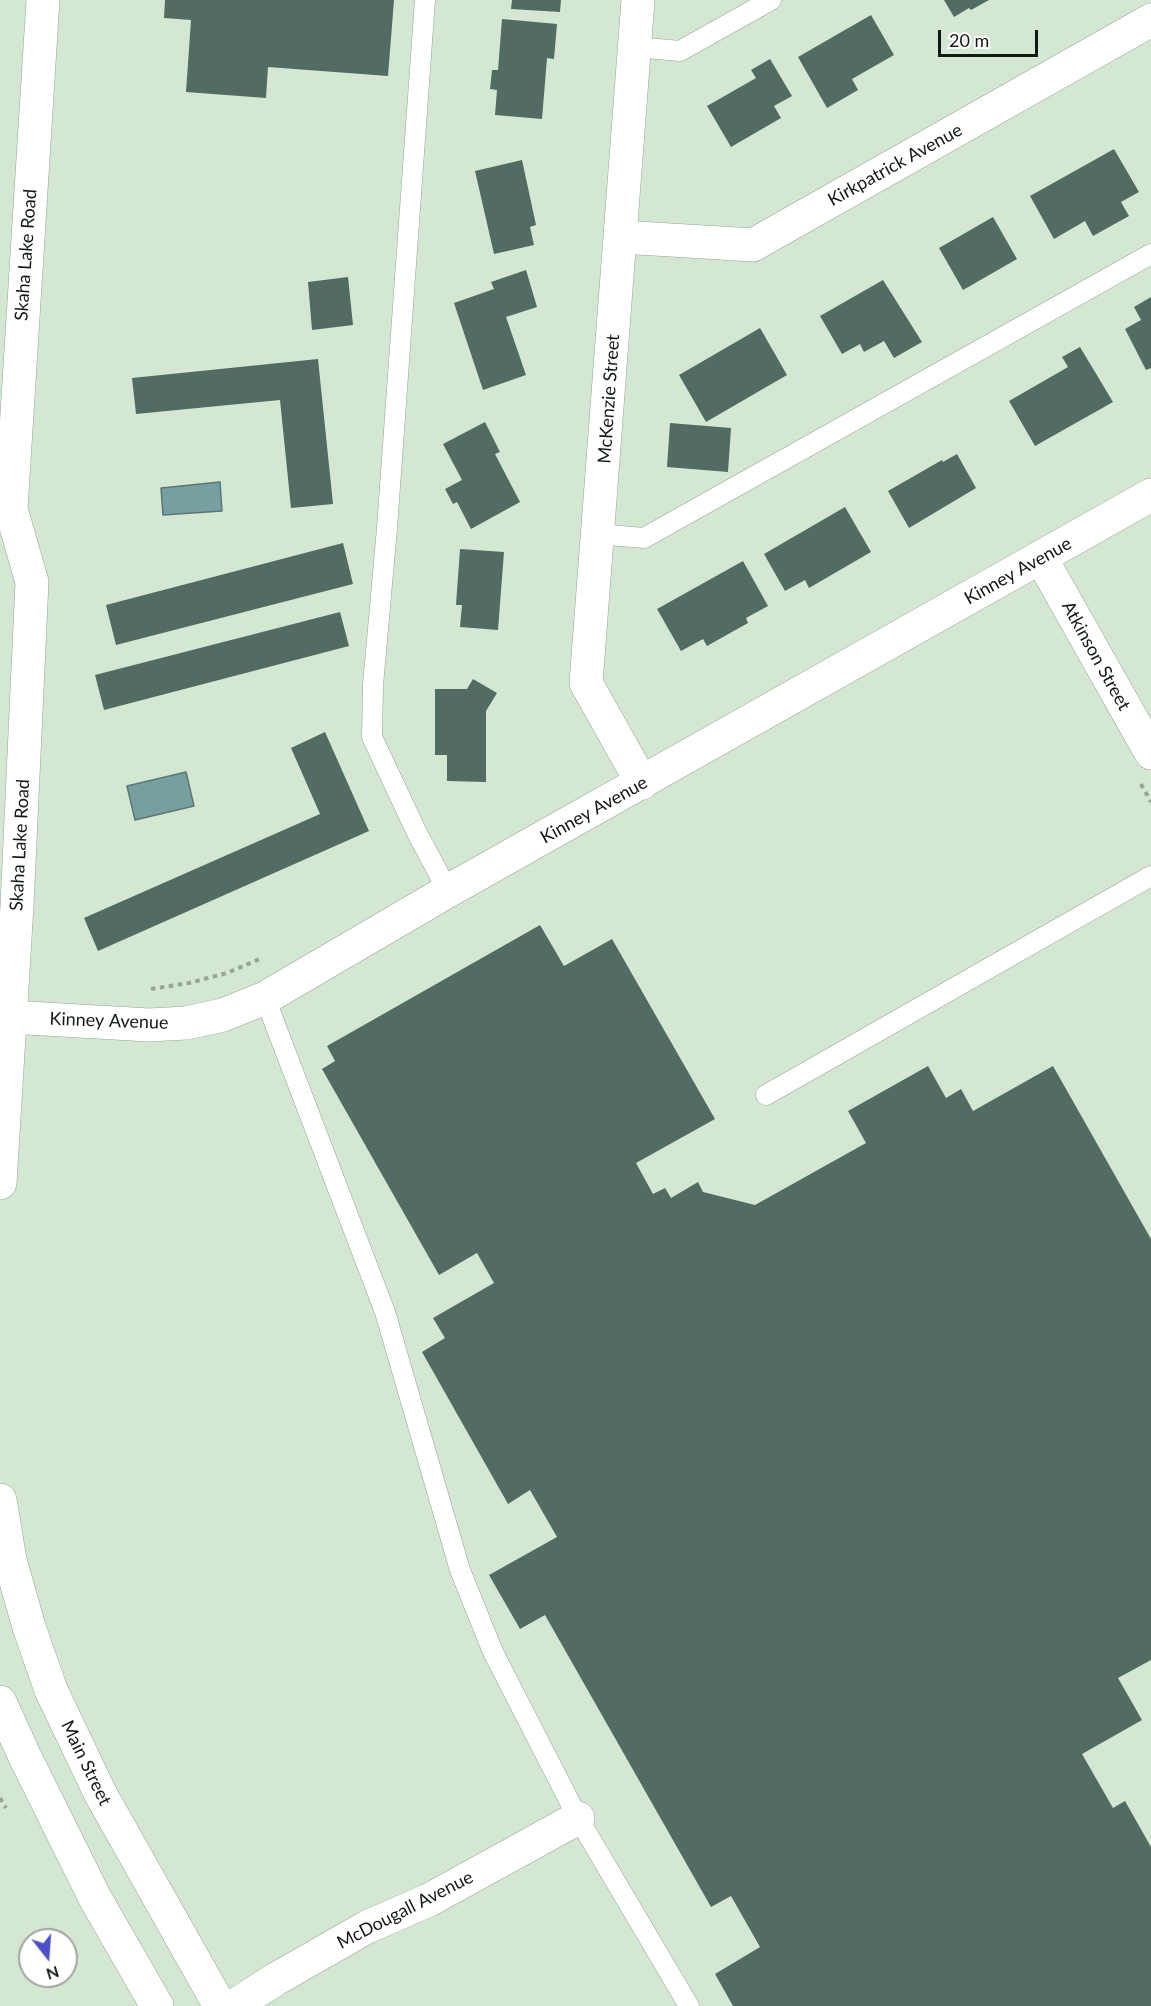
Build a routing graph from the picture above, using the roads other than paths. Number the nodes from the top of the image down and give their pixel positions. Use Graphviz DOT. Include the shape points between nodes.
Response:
graph roads {
  1 [pos="43,0"];
  2 [pos="425,0"];
  3 [pos="638,0"];
  4 [pos="771,0"];
  5 [pos="1151,21"];
  6 [pos="635,47"];
  7 [pos="621,237"];
  8 [pos="1151,254"];
  9 [pos="1151,495"];
  10 [pos="6,521"];
  11 [pos="598,534"];
  12 [pos="1041,558"];
  13 [pos="1151,753"];
  14 [pos="642,783"];
  15 [pos="1151,876"];
  16 [pos="448,891"];
  17 [pos="265,998"];
  18 [pos="10,1017"];
  19 [pos="765,1095"];
  20 [pos="0,1183"];
  21 [pos="0,1500"];
  22 [pos="0,1702"];
  23 [pos="578,1818"];
  24 [pos="157,2006"];
  25 [pos="220,2006"];
  26 [pos="234,2006"];
  27 [pos="689,2006"];
  1 -- 10 [label="street, Skaha Lake Road"];
  2 -- 16 [label="lane" via="372,737"];
  3 -- 6 [label="street, McKenzie Street"];
  4 -- 6 [label="lane" via="680,51"];
  5 -- 7 [label="street, Kirkpatrick Avenue" via="753,245"];
  6 -- 7 [label="street, McKenzie Street"];
  7 -- 11 [label="street, McKenzie Street"];
  8 -- 11 [label="lane" via="644,538"];
  9 -- 12 [label="street, Kinney Avenue"];
  10 -- 18 [label="street, Skaha Lake Road" via="32,582"];
  11 -- 14 [label="street, McKenzie Street" via="586,683"];
  12 -- 13 [label="street, Atkinson Street"];
  12 -- 14 [label="street, Kinney Avenue"];
  14 -- 16 [label="street, Kinney Avenue"];
  15 -- 19 [label="lane"];
  16 -- 17 [label="street, Kinney Avenue"];
  17 -- 18 [label="street, Kinney Avenue" via="223,1015 186,1023 149,1025"];
  17 -- 23 [label="lane" via="385,1312 460,1570 493,1652"];
  18 -- 20 [label="street, Skaha Lake Road"];
  21 -- 25 [label="street, Main Street" via="10,1560 51,1690 100,1793"];
  22 -- 24 [label="street" via="95,1898"];
  23 -- 26 [label="street, McDougall Avenue" via="429,1900 366,1927"];
  23 -- 27 [label="lane"];
}
